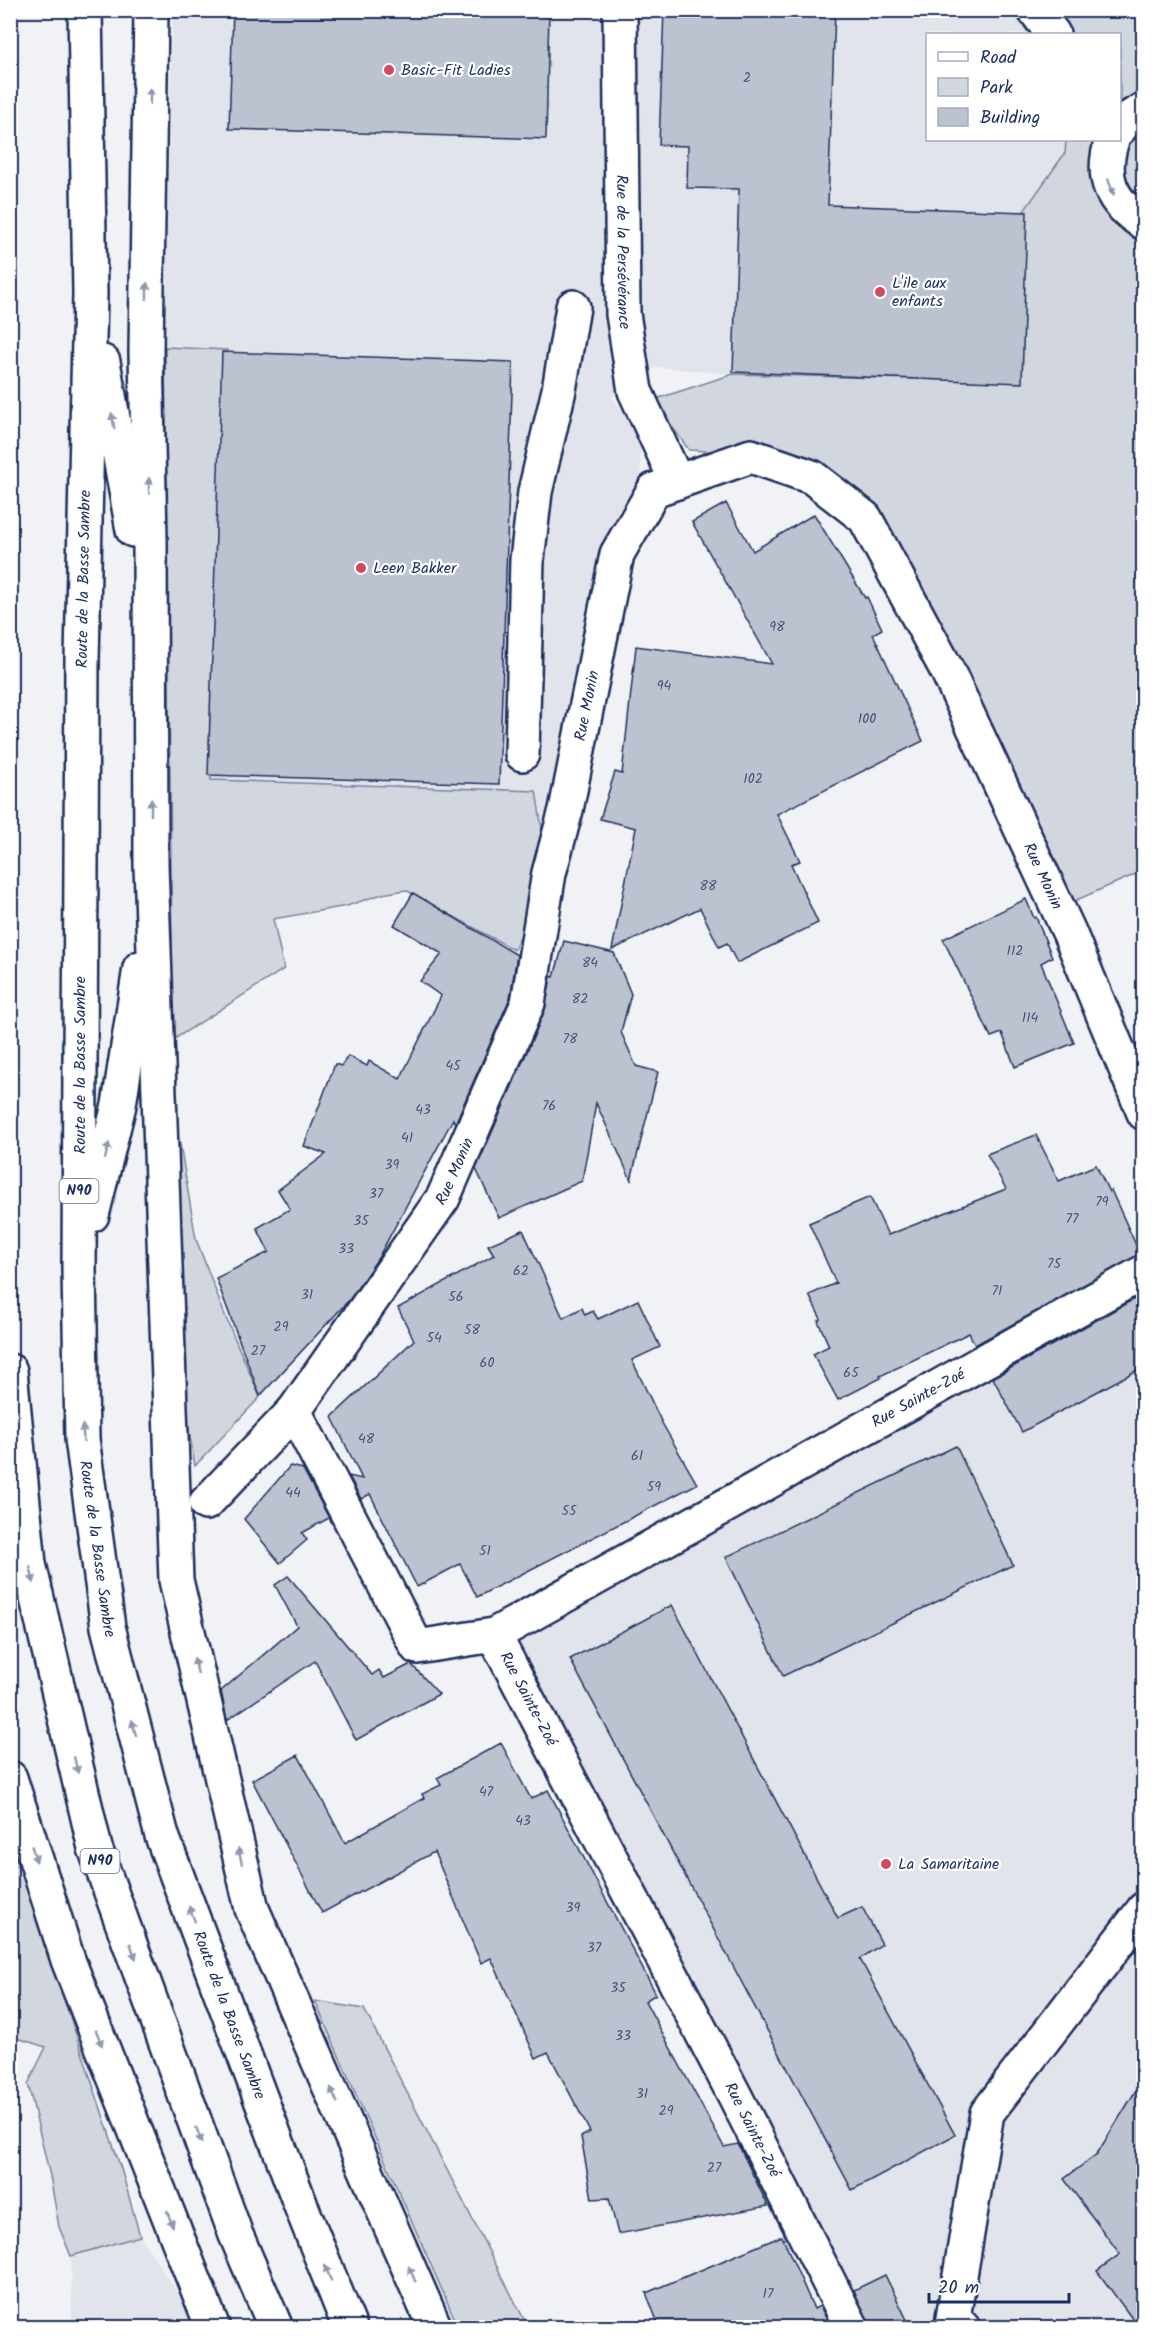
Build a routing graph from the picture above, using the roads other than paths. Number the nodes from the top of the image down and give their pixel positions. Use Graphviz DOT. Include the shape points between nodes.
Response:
graph roads {
  1 [pos="85,10"];
  2 [pos="152,10"];
  3 [pos="620,10"];
  4 [pos="1035,10"];
  5 [pos="1052,33"];
  6 [pos="1114,141"];
  7 [pos="1143,223"];
  8 [pos="90,293"];
  9 [pos="573,307"];
  10 [pos="677,482"];
  11 [pos="150,645"];
  12 [pos="522,754"];
  13 [pos="152,892"];
  14 [pos="1143,1113"];
  15 [pos="79,1269"];
  16 [pos="1143,1272"];
  17 [pos="10,1371"];
  18 [pos="294,1411"];
  19 [pos="206,1503"];
  20 [pos="494,1635"];
  21 [pos="10,1778"];
  22 [pos="1143,1909"];
  23 [pos="213,2328"];
  24 [pos="276,2328"];
  25 [pos="350,2328"];
  26 [pos="435,2328"];
  27 [pos="852,2328"];
  28 [pos="963,2328"];
  1 -- 8 [label="main road, Route de la Basse Sambre / N90"];
  11 -- 2 [label="main road, one-way" via="146,352"];
  3 -- 10 [label="main road, Rue de la Persévérance" via="623,314 635,391"];
  4 -- 5 [label="main road"];
  6 -- 7 [label="main road, one-way" via="1107,156 1107,177 1114,197 1127,213"];
  11 -- 8 [label="main road, one-way"];
  8 -- 15 [label="main road, Route de la Basse Sambre / N90" via="82,660"];
  9 -- 12 [label="main road" via="535,492 527,560"];
  10 -- 14 [label="main road, Rue Monin" via="752,456 812,477 865,518 953,683 1069,932"];
  10 -- 18 [label="main road, Rue Monin" via="654,490 617,554 566,810 549,873 528,1003 443,1198"];
  13 -- 11 [label="main road, one-way"];
  15 -- 13 [label="main road, one-way" via="118,1105"];
  26 -- 13 [label="main road, one-way" via="252,1909 176,1580"];
  25 -- 15 [label="main road, Route de la Basse Sambre / N90, one-way" via="162,1836 108,1628 82,1439"];
  16 -- 20 [label="main road, Rue Sainte-Zoé"];
  17 -- 24 [label="main road, N90, one-way" via="29,1564 95,1848 236,2235"];
  18 -- 19 [label="main road, Rue Monin"];
  18 -- 20 [label="main road" via="417,1647"];
  20 -- 27 [label="main road, Rue Sainte-Zoé"];
  21 -- 23 [label="main road, one-way" via="68,1960"];
  22 -- 28 [label="main road" via="987,2113 953,2318"];
}
